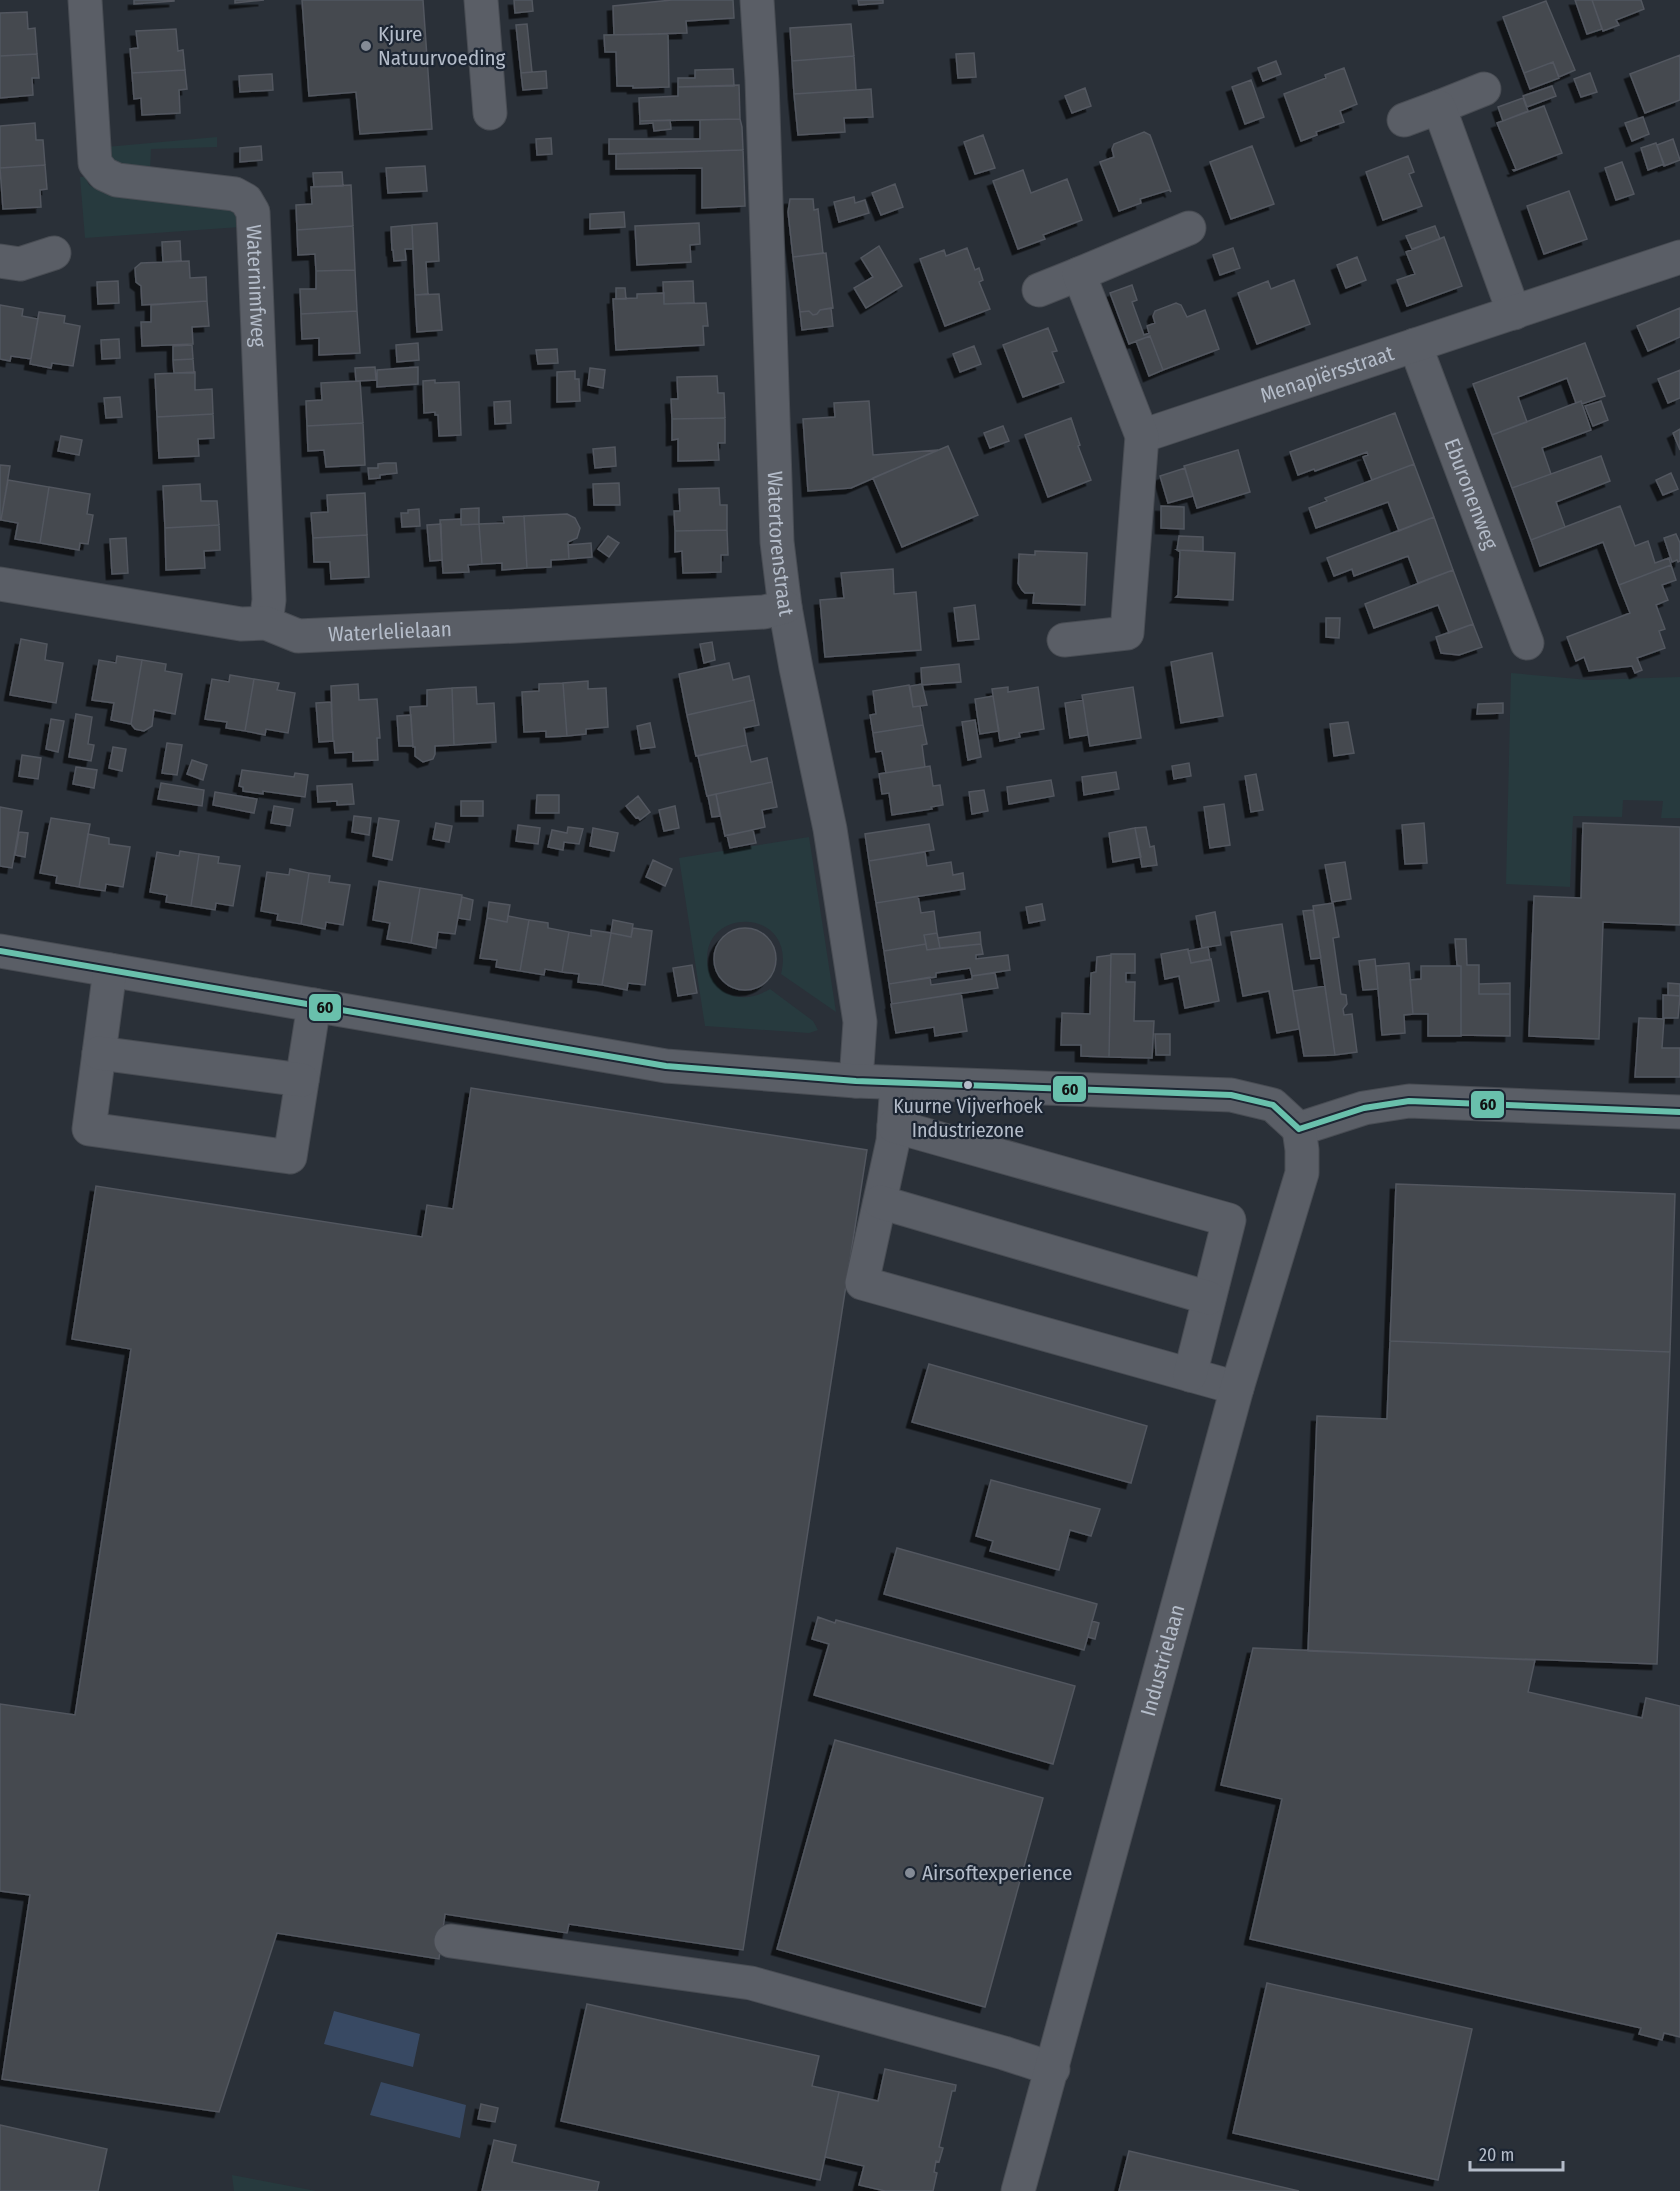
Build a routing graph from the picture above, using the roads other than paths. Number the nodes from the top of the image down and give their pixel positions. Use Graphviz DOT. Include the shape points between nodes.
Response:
graph roads {
  1 [pos="85,0"];
  2 [pos="481,0"];
  3 [pos="757,0"];
  4 [pos="1484,89"];
  5 [pos="1439,107"];
  6 [pos="490,113"];
  7 [pos="1404,120"];
  8 [pos="1189,228"];
  9 [pos="54,253"];
  10 [pos="1680,257"];
  11 [pos="0,261"];
  12 [pos="1079,274"];
  13 [pos="1039,290"];
  14 [pos="1514,313"];
  15 [pos="1415,345"];
  16 [pos="1142,436"];
  17 [pos="0,584"];
  18 [pos="785,607"];
  19 [pos="266,623"];
  20 [pos="1064,640"];
  21 [pos="1527,643"];
  22 [pos="0,951"];
  23 [pos="110,970"];
  24 [pos="314,1005"];
  25 [pos="99,1053"];
  26 [pos="302,1080"];
  27 [pos="856,1081"];
  28 [pos="897,1083"];
  29 [pos="1680,1112"];
  30 [pos="894,1126"];
  31 [pos="1299,1129"];
  32 [pos="880,1202"];
  33 [pos="1209,1298"];
  34 [pos="1190,1375"];
  35 [pos="1236,1388"];
  36 [pos="451,1941"];
  37 [pos="1053,2069"];
  38 [pos="1018,2191"];
  1 -- 19 [label="street, Waternimfweg" via="95,163 99,169 117,180 235,194 246,200 253,212 269,600"];
  2 -- 6 [label="street"];
  3 -- 18 [label="street, Watertorenstraat" via="777,542"];
  4 -- 5 [label="street"];
  5 -- 7 [label="street"];
  5 -- 14 [label="street"];
  8 -- 12 [label="street"];
  9 -- 11 [label="street" via="20,264"];
  10 -- 14 [label="street, Menapiërsstraat"];
  12 -- 13 [label="street"];
  12 -- 16 [label="street"];
  14 -- 15 [label="street, Menapiërsstraat"];
  15 -- 16 [label="street, Menapiërsstraat"];
  15 -- 21 [label="street, Eburonenweg"];
  16 -- 20 [label="street" via="1127,633"];
  17 -- 19 [label="street, Waterlelielaan" via="241,624"];
  18 -- 19 [label="street, Waterlelielaan" via="764,612 529,626 298,636"];
  18 -- 27 [label="street, Watertorenstraat" via="830,830 860,1022"];
  22 -- 23 [label="street"];
  23 -- 24 [label="street"];
  23 -- 25 [label="street"];
  24 -- 26 [label="street"];
  24 -- 27 [label="street" via="666,1066"];
  25 -- 26 [label="street"];
  25 -- 26 [label="street" via="89,1129 290,1157"];
  27 -- 28 [label="street"];
  28 -- 30 [label="street"];
  28 -- 31 [label="street" via="1232,1095 1273,1105"];
  29 -- 31 [label="street" via="1409,1101 1364,1108"];
  30 -- 32 [label="street"];
  30 -- 33 [label="street" via="1229,1220"];
  31 -- 35 [label="street, Industrielaan" via="1302,1173"];
  32 -- 33 [label="street"];
  32 -- 34 [label="street" via="862,1283"];
  33 -- 34 [label="street"];
  34 -- 35 [label="street"];
  35 -- 37 [label="street, Industrielaan"];
  36 -- 37 [label="street" via="751,1983"];
  37 -- 38 [label="street, Industrielaan"];
}
